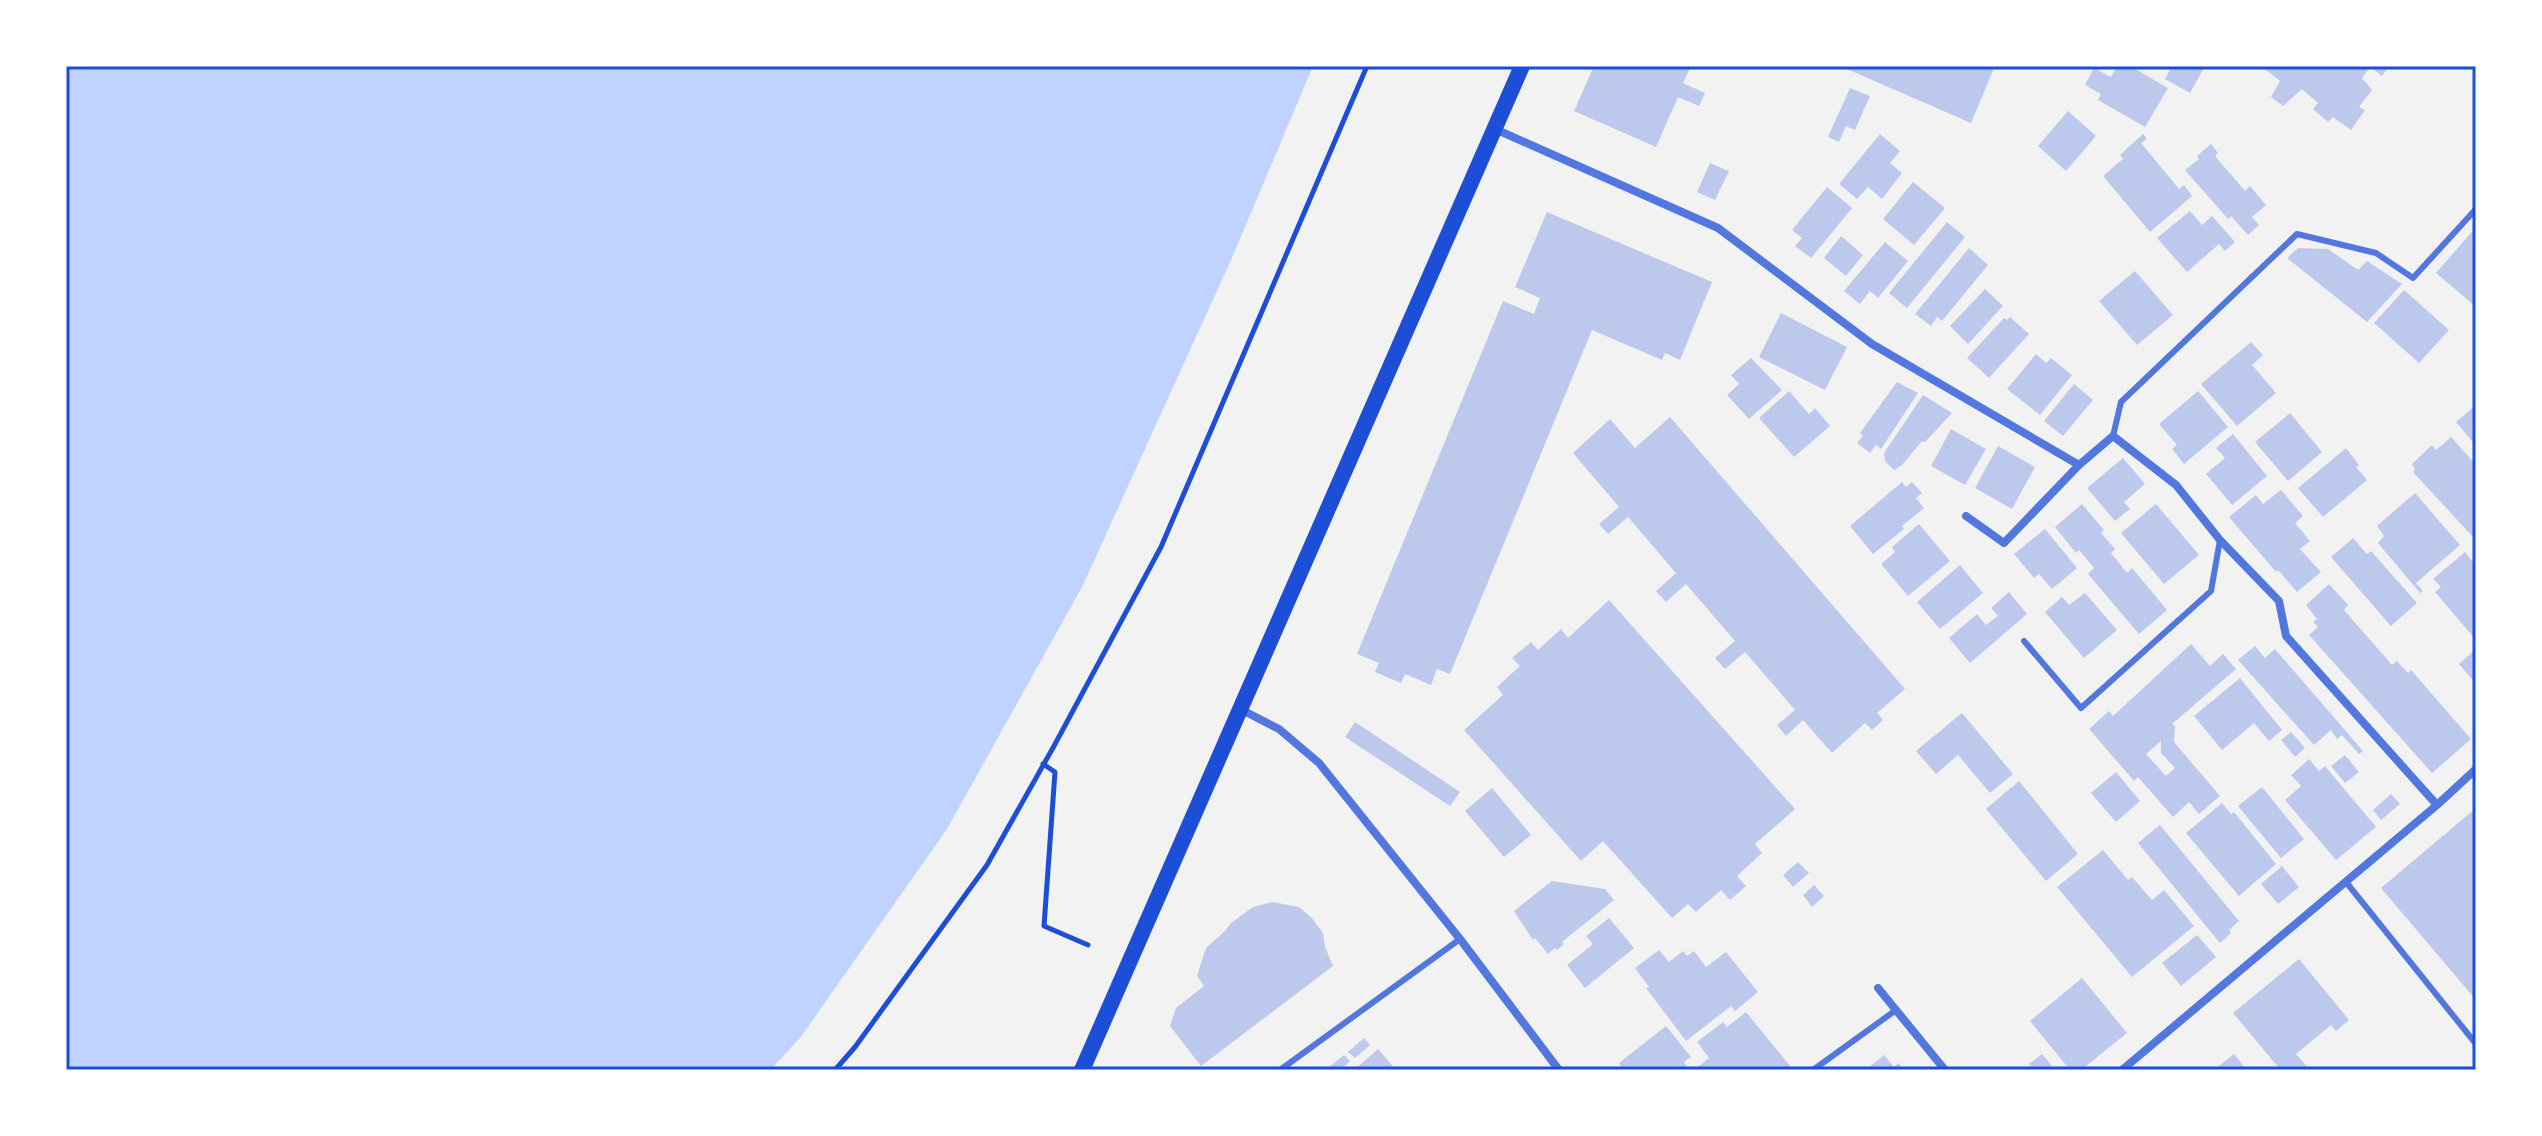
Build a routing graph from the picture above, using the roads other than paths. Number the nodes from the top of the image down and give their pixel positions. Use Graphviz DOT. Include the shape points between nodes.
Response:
graph roads {
  1 [pos="1522,66"];
  2 [pos="1495,129"];
  3 [pos="2476,209"];
  4 [pos="2113,436"];
  5 [pos="2079,465"];
  6 [pos="1966,516"];
  7 [pos="2220,540"];
  8 [pos="2024,641"];
  9 [pos="1240,709"];
  10 [pos="2476,769"];
  11 [pos="2437,805"];
  12 [pos="2346,882"];
  13 [pos="1460,939"];
  14 [pos="1878,988"];
  15 [pos="1896,1010"];
  16 [pos="2476,1044"];
  17 [pos="1082,1070"];
  18 [pos="1280,1070"];
  19 [pos="1559,1070"];
  20 [pos="1813,1070"];
  21 [pos="1945,1070"];
  22 [pos="2122,1070"];
  1 -- 2 [label="main road"];
  2 -- 5 [label="street" via="1718,228 1872,344"];
  2 -- 9 [label="main road"];
  3 -- 4 [label="lane" via="2413,278 2376,253 2297,234 2121,402"];
  4 -- 5 [label="street"];
  4 -- 7 [label="street" via="2176,485"];
  5 -- 6 [label="street" via="2004,543"];
  7 -- 8 [label="lane" via="2211,591 2081,708"];
  7 -- 11 [label="street" via="2279,601 2286,636"];
  9 -- 13 [label="street" via="1279,729 1319,763"];
  9 -- 17 [label="main road"];
  10 -- 11 [label="street"];
  11 -- 12 [label="street"];
  12 -- 16 [label="lane"];
  12 -- 22 [label="street"];
  13 -- 18 [label="lane"];
  13 -- 19 [label="street"];
  14 -- 15 [label="street"];
  15 -- 20 [label="lane"];
  15 -- 21 [label="street"];
}
